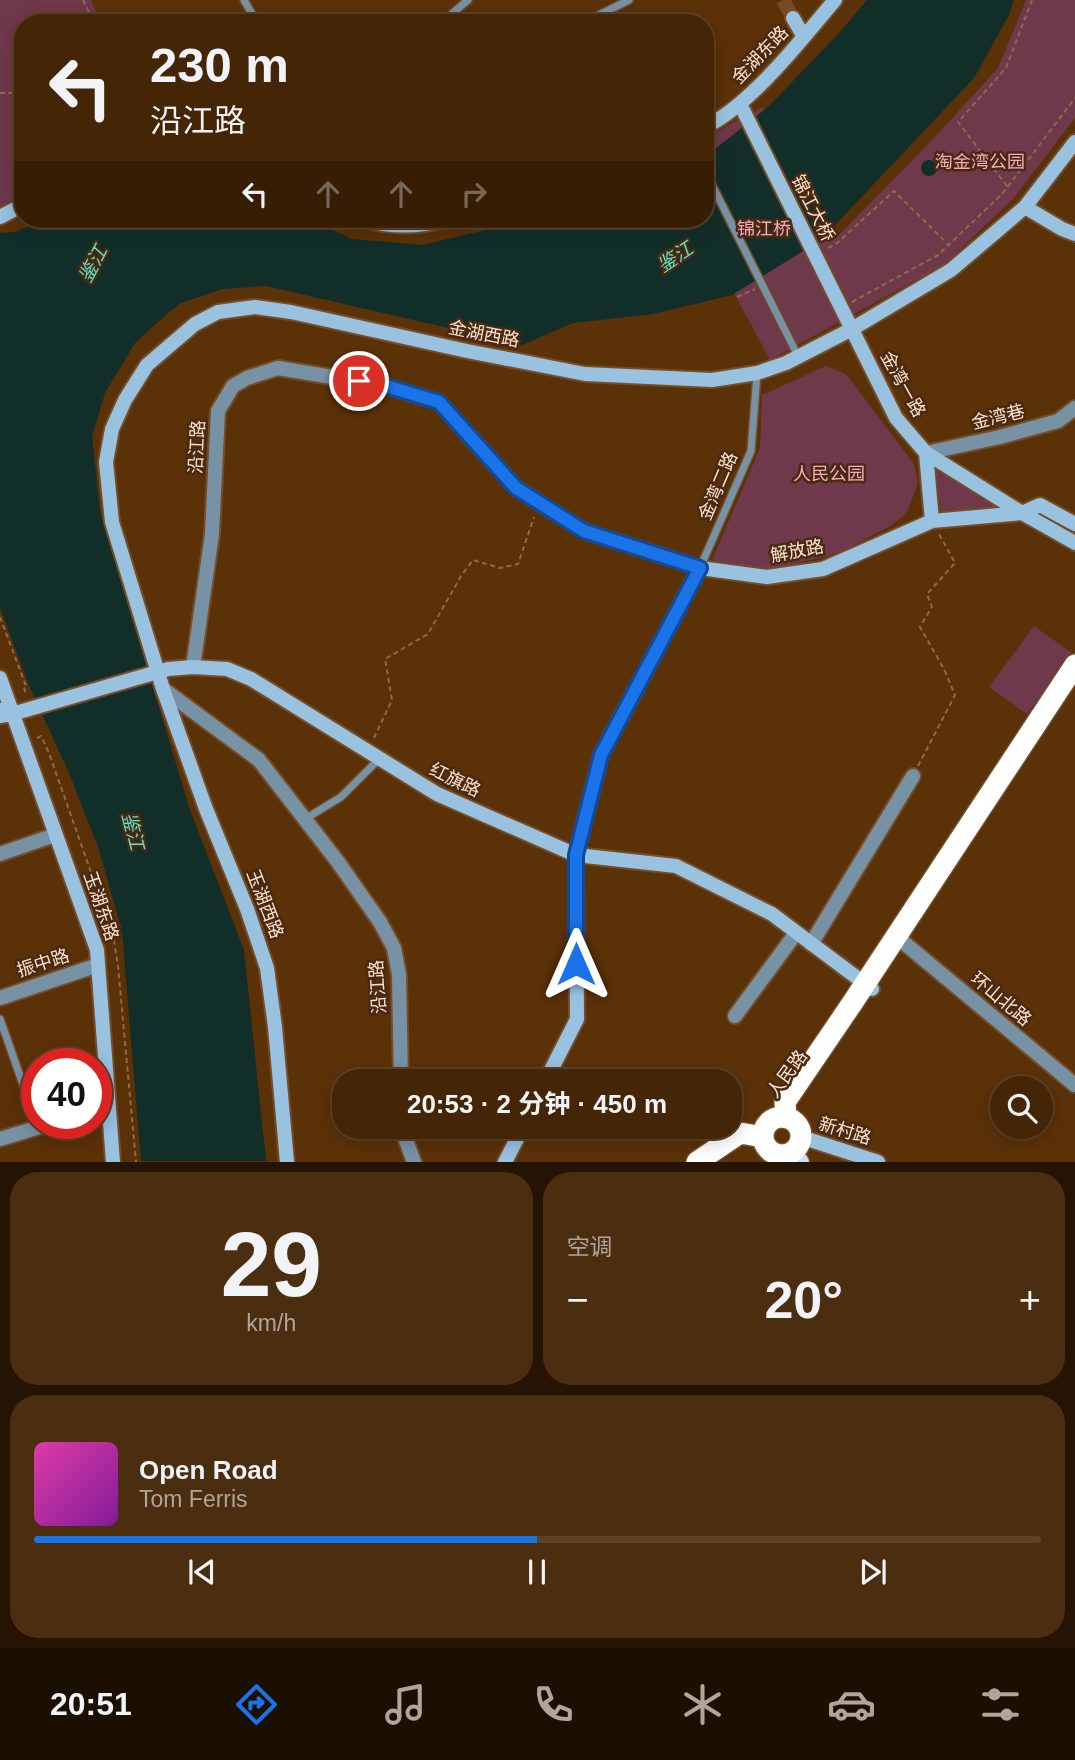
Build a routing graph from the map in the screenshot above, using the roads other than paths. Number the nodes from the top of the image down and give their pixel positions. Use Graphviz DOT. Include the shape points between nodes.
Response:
graph roads {
  1 [pos="468,0"];
  2 [pos="629,0"];
  3 [pos="835,0"];
  4 [pos="452,14"];
  5 [pos="601,14"];
  6 [pos="793,19"];
  7 [pos="804,37"];
  8 [pos="740,104"];
  9 [pos="714,121"];
  10 [pos="1075,142"];
  11 [pos="714,189"];
  12 [pos="1025,207"];
  13 [pos="1075,234"];
  14 [pos="852,329"];
  15 [pos="798,357"];
  16 [pos="757,373"];
  17 [pos="1075,408"];
  18 [pos="926,453"];
  19 [pos="1022,513"];
  20 [pos="932,521"];
  21 [pos="1075,524"];
  22 [pos="1075,543"];
  23 [pos="700,568"];
  24 [pos="1075,664"];
  25 [pos="192,667"];
  26 [pos="157,672"];
  27 [pos="0,678"];
  28 [pos="1075,683"];
  29 [pos="163,689"];
  30 [pos="4,713"];
  31 [pos="373,756"];
  32 [pos="913,776"];
  33 [pos="305,819"];
  34 [pos="55,835"];
  35 [pos="0,854"];
  36 [pos="576,855"];
  37 [pos="796,933"];
  38 [pos="903,942"];
  39 [pos="811,944"];
  40 [pos="98,965"];
  41 [pos="869,987"];
  42 [pos="0,998"];
  43 [pos="735,1016"];
  44 [pos="0,1019"];
  45 [pos="100,1048"];
  46 [pos="401,1069"];
  47 [pos="551,1069"];
  48 [pos="21,1071"];
  49 [pos="1075,1085"];
  50 [pos="786,1118"];
  51 [pos="21,1132"];
  52 [pos="763,1137"];
  53 [pos="0,1139"];
  54 [pos="109,1139"];
  55 [pos="406,1139"];
  56 [pos="517,1139"];
  57 [pos="797,1153"];
  58 [pos="113,1161"];
  59 [pos="287,1161"];
  60 [pos="414,1161"];
  61 [pos="505,1161"];
  62 [pos="697,1161"];
  63 [pos="723,1161"];
  64 [pos="878,1161"];
  1 -- 4 [label="lane"];
  2 -- 5 [label="lane"];
  3 -- 7 [label="main road, 金湖东路"];
  6 -- 7 [label="main road"];
  7 -- 8 [label="main road, 金湖东路"];
  8 -- 9 [label="main road, 金湖东路"];
  8 -- 14 [label="main road, 锦江大桥"];
  10 -- 12 [label="main road, 金湖西路"];
  11 -- 15 [label="lane"];
  12 -- 13 [label="main road"];
  12 -- 14 [label="main road, 金湖西路" via="951,270"];
  14 -- 15 [label="main road, 金湖西路"];
  14 -- 18 [label="main road, 金湾一路" via="896,418"];
  15 -- 16 [label="main road, 金湖西路"];
  16 -- 23 [label="lane, 金湾二路" via="751,451"];
  16 -- 26 [label="main road, 金湖西路" via="712,380 585,374 291,312 255,307 219,312 195,324 147,365 112,429 106,462 112,522"];
  17 -- 18 [label="street, 金湾巷" via="1058,421"];
  18 -- 19 [label="main road, 金湾一路"];
  18 -- 20 [label="main road"];
  19 -- 20 [label="main road, 解放路"];
  19 -- 21 [label="main road, 解放路" via="1040,505"];
  19 -- 22 [label="main road"];
  20 -- 23 [label="main road, 解放路" via="823,569 767,577"];
  23 -- 25 [label="street, 沿江路" via="584,531 539,503 516,488 439,402 386,386 278,368 233,386 218,411 212,534"];
  23 -- 36 [label="main road" via="601,755"];
  24 -- 41 [label="highway, 人民路"];
  25 -- 26 [label="main road, 红旗路"];
  25 -- 31 [label="main road, 红旗路" via="227,669 251,679"];
  26 -- 29 [label="main road, 玉湖西路"];
  26 -- 30 [label="main road, 红旗路"];
  27 -- 30 [label="main road"];
  28 -- 38 [label="highway, 人民路"];
  29 -- 33 [label="street, 沿江路" via="259,760"];
  29 -- 59 [label="main road, 玉湖西路" via="267,968"];
  30 -- 34 [label="main road, 玉湖东路"];
  31 -- 33 [label="lane" via="341,797"];
  31 -- 36 [label="main road, 红旗路" via="437,794"];
  32 -- 39 [label="street"];
  33 -- 46 [label="street, 沿江路" via="394,948"];
  34 -- 35 [label="street"];
  34 -- 40 [label="main road, 玉湖东路" via="97,950"];
  36 -- 37 [label="main road, 红旗路" via="676,866 772,914"];
  36 -- 47 [label="main road" via="576,1018"];
  37 -- 39 [label="main road, 红旗路"];
  37 -- 43 [label="street"];
  38 -- 41 [label="highway, 人民路"];
  38 -- 49 [label="street, 环山北路"];
  39 -- 41 [label="main road, 红旗路"];
  40 -- 42 [label="street, 振中路"];
  40 -- 45 [label="main road, 玉湖东路"];
  41 -- 50 [label="highway, 人民路"];
  44 -- 48 [label="lane"];
  50 -- 52 [label="highway" via="772,1120"];
  50 -- 57 [label="highway" via="798,1126"];
  51 -- 53 [label="street"];
  52 -- 57 [label="highway" via="765,1146 775,1154"];
  52 -- 62 [label="highway" via="740,1133"];
  52 -- 63 [label="highway"];
  54 -- 58 [label="main road, 玉湖东路"];
  55 -- 60 [label="street"];
  56 -- 61 [label="main road"];
  57 -- 64 [label="main road, 新村路"];
}
